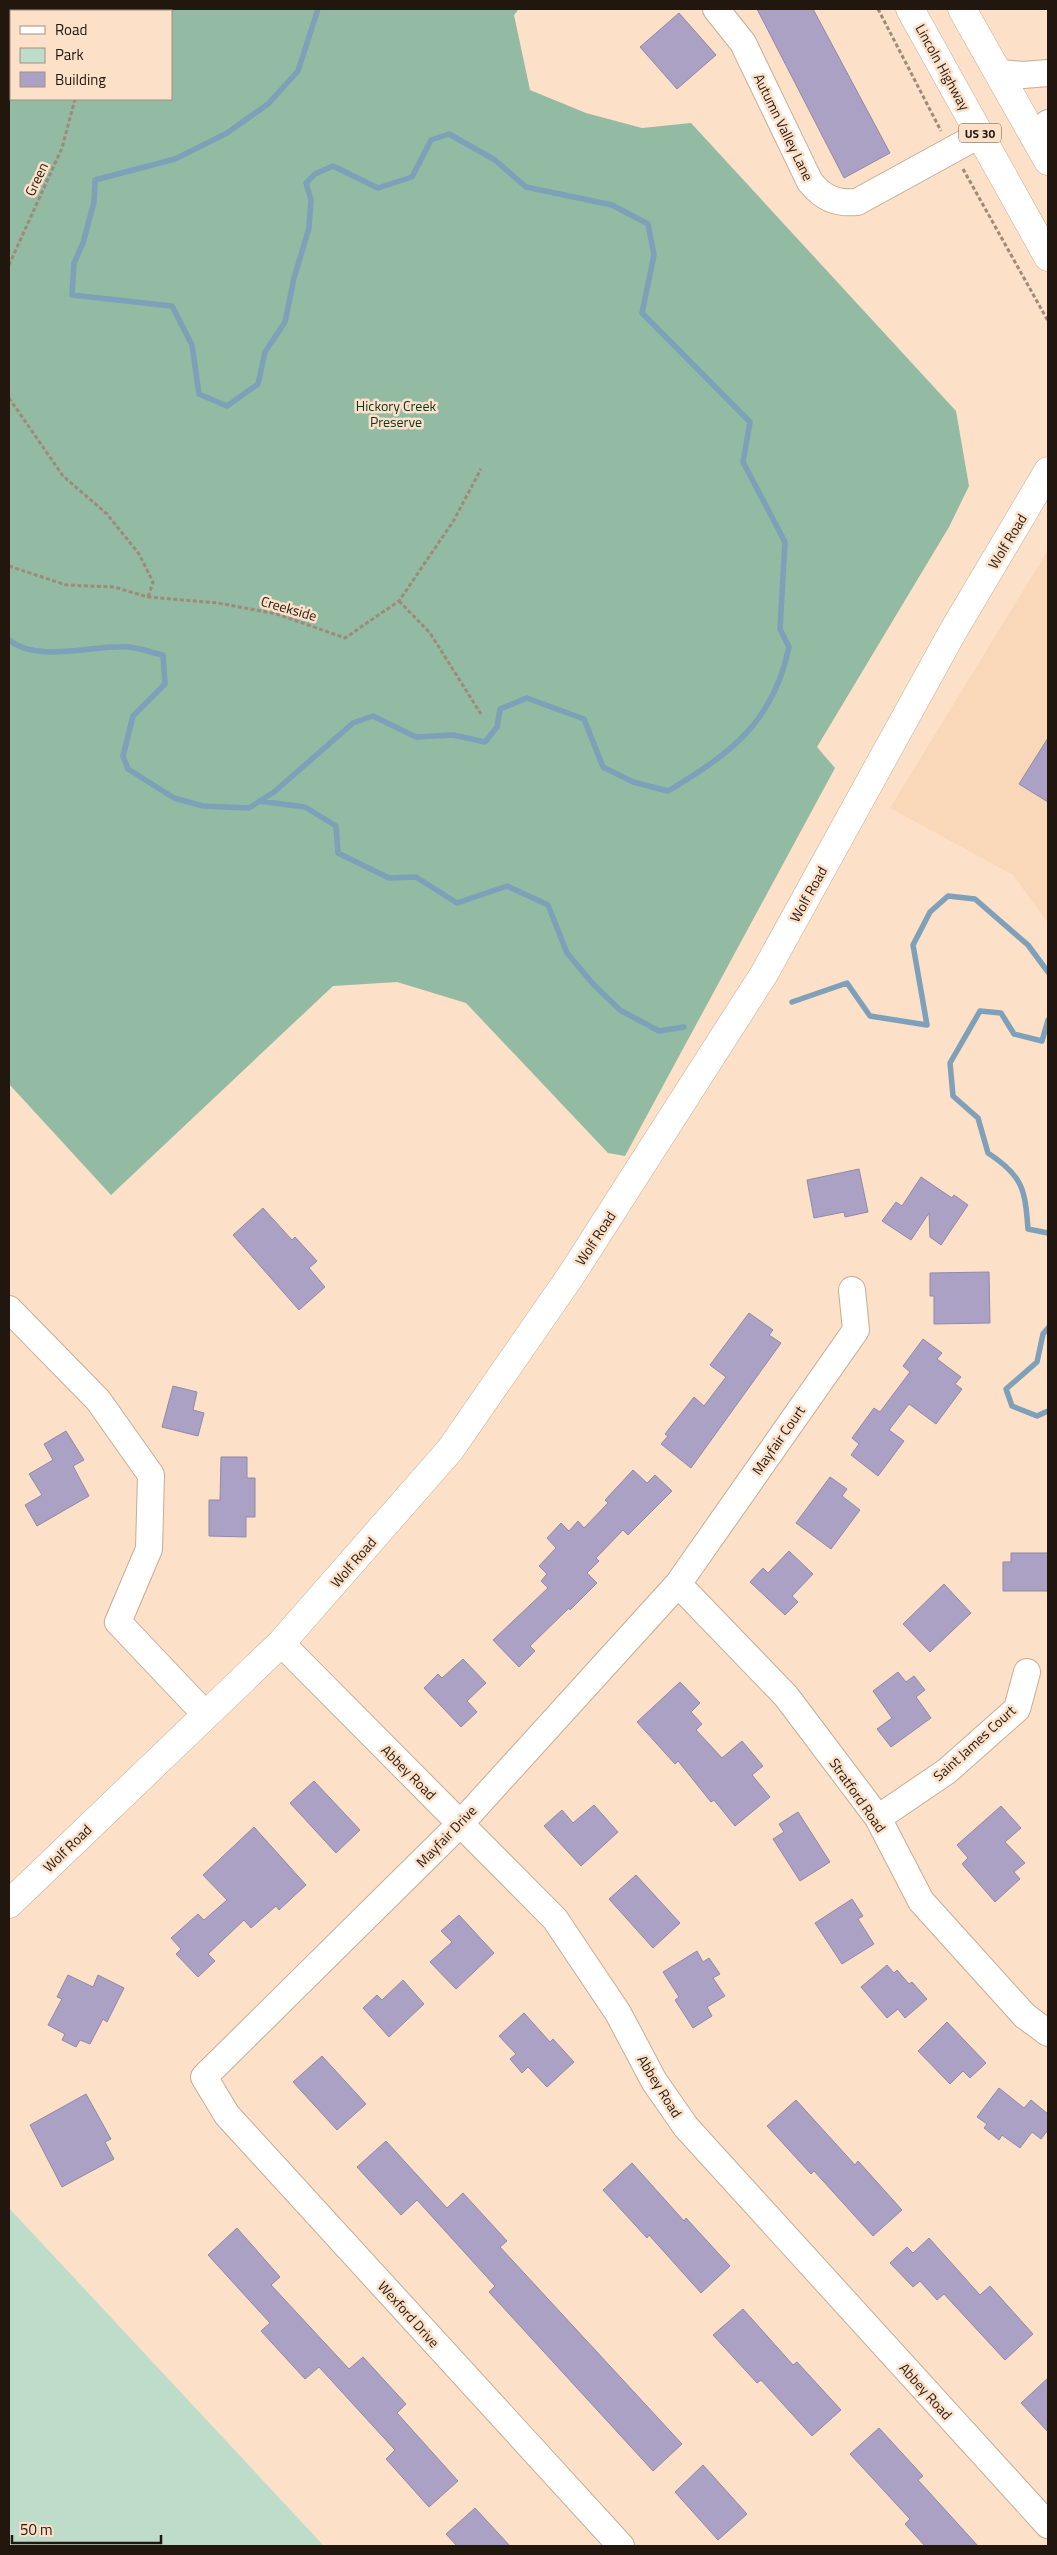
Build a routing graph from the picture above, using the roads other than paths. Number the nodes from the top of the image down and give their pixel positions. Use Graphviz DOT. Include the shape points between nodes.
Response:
graph roads {
  1 [pos="716,9"];
  2 [pos="910,9"];
  3 [pos="962,9"];
  4 [pos="999,73"];
  5 [pos="1048,74"];
  6 [pos="981,134"];
  7 [pos="1045,142"];
  8 [pos="1048,257"];
  9 [pos="1048,471"];
  10 [pos="852,1290"];
  11 [pos="9,1309"];
  12 [pos="678,1584"];
  13 [pos="281,1643"];
  14 [pos="1027,1672"];
  15 [pos="206,1716"];
  16 [pos="878,1818"];
  17 [pos="460,1823"];
  18 [pos="9,1904"];
  19 [pos="1048,2033"];
  20 [pos="204,2077"];
  21 [pos="1048,2524"];
  22 [pos="621,2546"];
  1 -- 6 [label="street, Autumn Valley Lane" via="743,43 810,182 819,193 832,200 857,202"];
  2 -- 6 [label="main road, Lincoln Highway / US 30"];
  3 -- 4 [label="main road"];
  4 -- 5 [label="street"];
  4 -- 7 [label="main road"];
  6 -- 8 [label="main road, Lincoln Highway / US 30"];
  9 -- 13 [label="main road, Wolf Road" via="952,633 764,974 572,1274 450,1450"];
  10 -- 12 [label="street, Mayfair Court" via="856,1330"];
  11 -- 15 [label="street" via="98,1400 151,1475 149,1549 118,1622"];
  12 -- 16 [label="street, Stratford Road" via="786,1696"];
  12 -- 17 [label="street, Mayfair Drive"];
  13 -- 15 [label="main road, Wolf Road"];
  13 -- 17 [label="street, Abbey Road"];
  14 -- 16 [label="street, Saint James Court" via="1017,1709 947,1771"];
  15 -- 18 [label="main road, Wolf Road"];
  16 -- 19 [label="street, Stratford Road" via="921,1901 1025,2016"];
  17 -- 20 [label="street, Mayfair Drive"];
  17 -- 21 [label="street, Abbey Road" via="555,1919 618,2013 654,2081 686,2127"];
  20 -- 22 [label="street, Wexford Drive" via="227,2115"];
}
